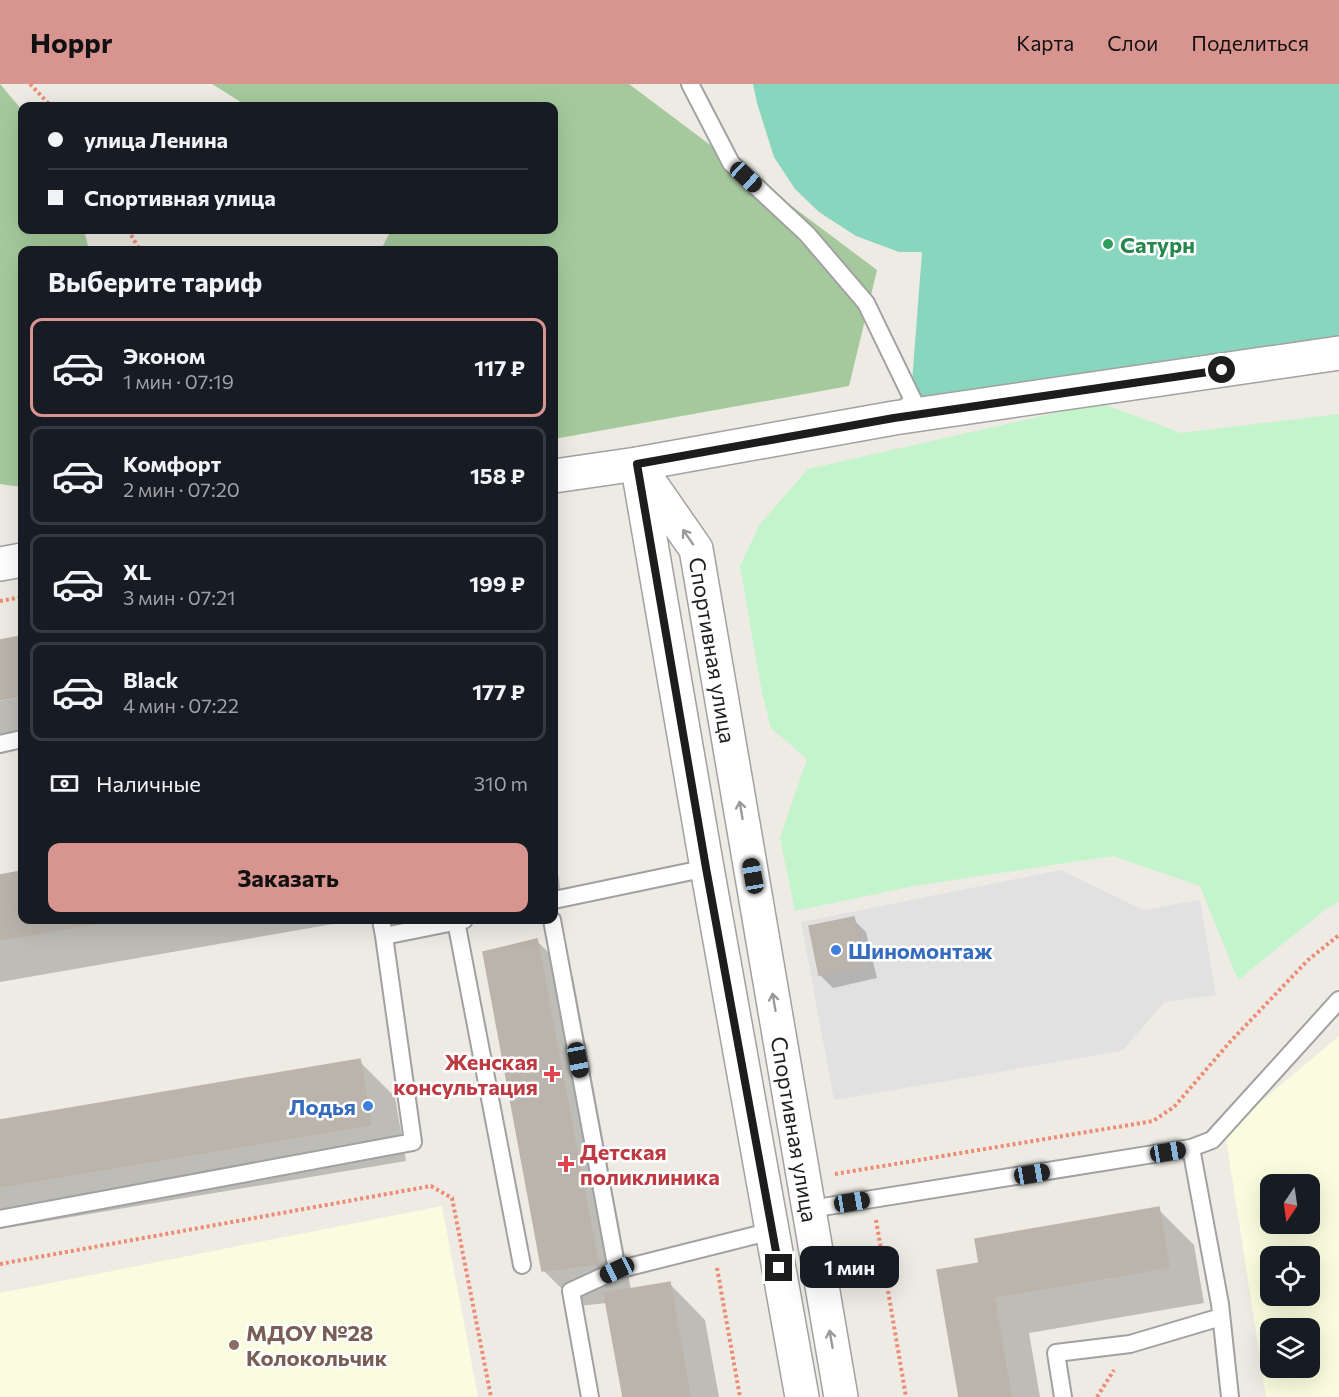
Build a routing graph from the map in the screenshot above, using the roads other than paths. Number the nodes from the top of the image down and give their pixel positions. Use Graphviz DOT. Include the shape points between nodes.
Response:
graph roads {
  1 [pos="690,84"];
  2 [pos="1339,353"];
  3 [pos="894,418"];
  4 [pos="637,464"];
  5 [pos="558,475"];
  6 [pos="18,561"];
  7 [pos="0,564"];
  8 [pos="18,740"];
  9 [pos="0,744"];
  10 [pos="706,868"];
  11 [pos="558,899"];
  12 [pos="421,924"];
  13 [pos="461,924"];
  14 [pos="553,924"];
  15 [pos="382,928"];
  16 [pos="1339,1000"];
  17 [pos="1191,1148"];
  18 [pos="808,1194"];
  19 [pos="0,1218"];
  20 [pos="772,1231"];
  21 [pos="522,1265"];
  22 [pos="617,1270"];
  23 [pos="1221,1317"];
  24 [pos="590,1397"];
  25 [pos="802,1397"];
  26 [pos="841,1397"];
  27 [pos="1063,1397"];
  28 [pos="1230,1397"];
  1 -- 3 [label="lane" via="731,163 807,234 866,303 913,400"];
  2 -- 3 [label="street"];
  3 -- 4 [label="street"];
  4 -- 5 [label="street"];
  4 -- 10 [label="street, Спортивная улица"];
  18 -- 4 [label="street, Спортивная улица, one-way" via="696,549"];
  6 -- 7 [label="street"];
  8 -- 9 [label="lane"];
  10 -- 11 [label="lane"];
  10 -- 20 [label="street, Спортивная улица"];
  12 -- 15 [label="lane"];
  13 -- 21 [label="lane"];
  14 -- 22 [label="lane"];
  15 -- 19 [label="lane" via="413,1142"];
  16 -- 17 [label="lane" via="1212,1140"];
  17 -- 18 [label="lane" via="873,1199"];
  17 -- 23 [label="lane"];
  26 -- 18 [label="street, Спортивная улица, one-way"];
  20 -- 22 [label="lane"];
  20 -- 25 [label="street, Спортивная улица"];
  22 -- 24 [label="lane" via="571,1292"];
  23 -- 27 [label="lane" via="1130,1344 1056,1353"];
  23 -- 28 [label="lane"];
}
